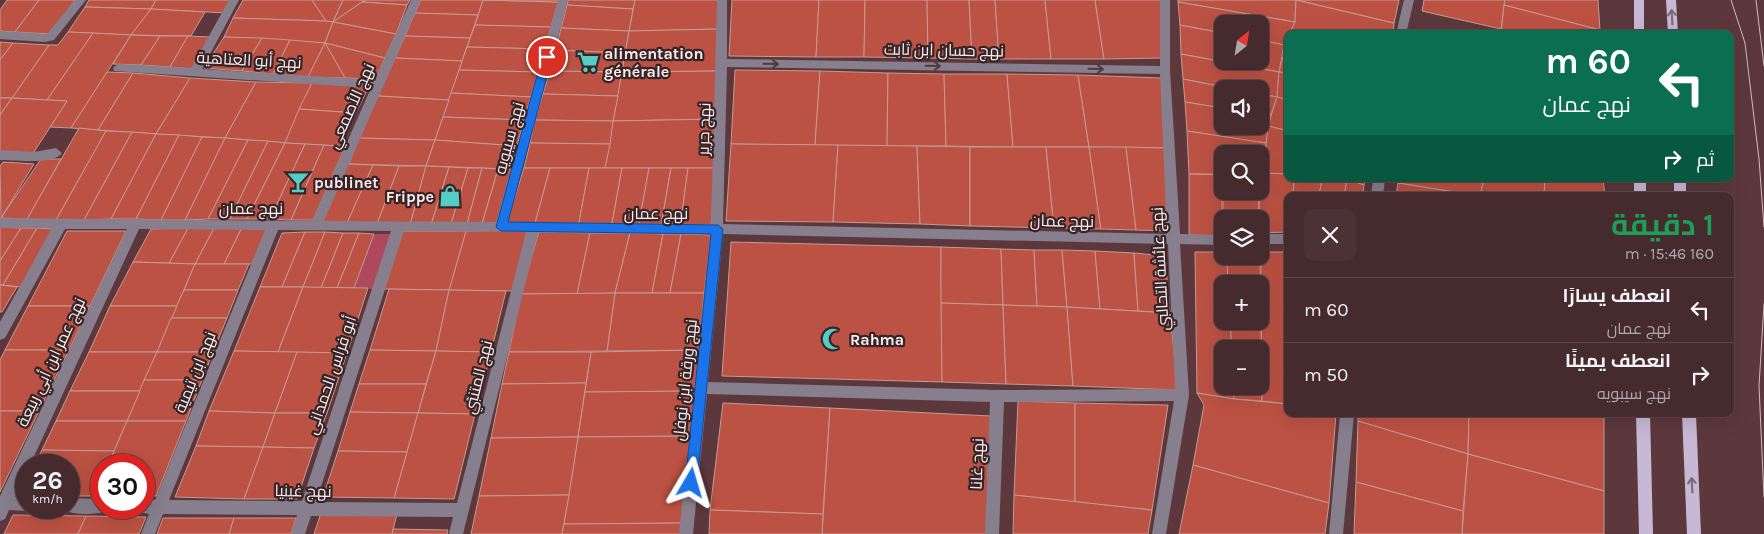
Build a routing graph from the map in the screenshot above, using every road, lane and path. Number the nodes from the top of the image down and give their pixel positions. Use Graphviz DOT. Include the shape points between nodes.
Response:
graph roads {
  1 [pos="81,0"];
  2 [pos="234,0"];
  3 [pos="416,0"];
  4 [pos="563,0"];
  5 [pos="722,0"];
  6 [pos="1165,0"];
  7 [pos="1409,0"];
  8 [pos="1639,0"];
  9 [pos="1671,0"];
  10 [pos="1402,30"];
  11 [pos="1639,30"];
  12 [pos="1673,30"];
  13 [pos="0,35"];
  14 [pos="722,63"];
  15 [pos="118,68"];
  16 [pos="1165,70"];
  17 [pos="194,73"];
  18 [pos="379,84"];
  19 [pos="56,153"];
  20 [pos="0,155"];
  21 [pos="0,223"];
  22 [pos="61,224"];
  23 [pos="134,224"];
  24 [pos="274,224"];
  25 [pos="316,225"];
  26 [pos="399,227"];
  27 [pos="501,227"];
  28 [pos="533,228"];
  29 [pos="718,229"];
  30 [pos="1269,239"];
  31 [pos="1284,239"];
  32 [pos="1175,240"];
  33 [pos="1214,240"];
  34 [pos="0,334"];
  35 [pos="702,388"];
  36 [pos="1182,395"];
  37 [pos="997,396"];
  38 [pos="1347,417"];
  39 [pos="1643,417"];
  40 [pos="1688,417"];
  41 [pos="15,505"];
  42 [pos="2,507"];
  43 [pos="155,507"];
  44 [pos="159,507"];
  45 [pos="305,508"];
  46 [pos="462,510"];
  47 [pos="148,534"];
  48 [pos="298,534"];
  49 [pos="456,534"];
  50 [pos="686,534"];
  51 [pos="992,534"];
  52 [pos="1159,534"];
  53 [pos="1336,534"];
  54 [pos="1646,534"];
  55 [pos="1694,534"];
  1 -- 13 [label="street" via="50,37"];
  2 -- 17 [label="street"];
  3 -- 18 [label="street, نهج الأصمعي"];
  4 -- 27 [label="street, نهج سيبويه"];
  5 -- 14 [label="street, نهج جرير"];
  6 -- 16 [label="street, نهج عائشة التحالبي"];
  7 -- 10 [label="street"];
  8 -- 11 [label="main road"];
  12 -- 9 [label="main road, one-way"];
  14 -- 16 [label="street, نهج حسان ابن ثابت, one-way"];
  14 -- 29 [label="street, نهج جرير"];
  15 -- 17 [label="street, نهج أبو العتاهية"];
  16 -- 32 [label="street, نهج عائشة التحالبي"];
  17 -- 18 [label="street, نهج أبو العتاهية"];
  18 -- 25 [label="street, نهج الأصمعي"];
  19 -- 20 [label="street" via="34,157"];
  21 -- 22 [label="street, نهج عمان"];
  22 -- 23 [label="street, نهج عمان"];
  22 -- 34 [label="street"];
  23 -- 24 [label="street, نهج عمان"];
  23 -- 42 [label="street, نهج عمر ابن أبي ربيعة"];
  24 -- 25 [label="street, نهج عمان"];
  24 -- 44 [label="street, نهج ابن تيمية"];
  25 -- 26 [label="street, نهج عمان"];
  26 -- 27 [label="street, نهج عمان"];
  26 -- 45 [label="street, أبو فراس الحمداني"];
  27 -- 28 [label="street, نهج عمان"];
  28 -- 29 [label="street, نهج عمان"];
  28 -- 46 [label="street, نهج المتنبّي"];
  29 -- 32 [label="street, نهج عمان"];
  29 -- 35 [label="street, نهج ورقة ابن نوفل"];
  30 -- 31 [label="street"];
  32 -- 33 [label="street, نهج عمان"];
  32 -- 36 [label="street, نهج عائشة التحالبي"];
  35 -- 37 [label="street"];
  35 -- 50 [label="street, نهج ورقة ابن نوفل"];
  36 -- 37 [label="street"];
  36 -- 52 [label="street, نهج عائشة التحالبي"];
  37 -- 51 [label="street, نهج غانا"];
  38 -- 53 [label="street"];
  39 -- 54 [label="main road"];
  55 -- 40 [label="main road, one-way"];
  41 -- 42 [label="street"];
  43 -- 44 [label="street, نهج غينيا"];
  44 -- 45 [label="street, نهج غينيا"];
  44 -- 47 [label="street, نهج ابن تيمية"];
  45 -- 46 [label="street, نهج غينيا"];
  45 -- 48 [label="street, أبو فراس الحمداني"];
  46 -- 49 [label="street, نهج المتنبّي"];
}
